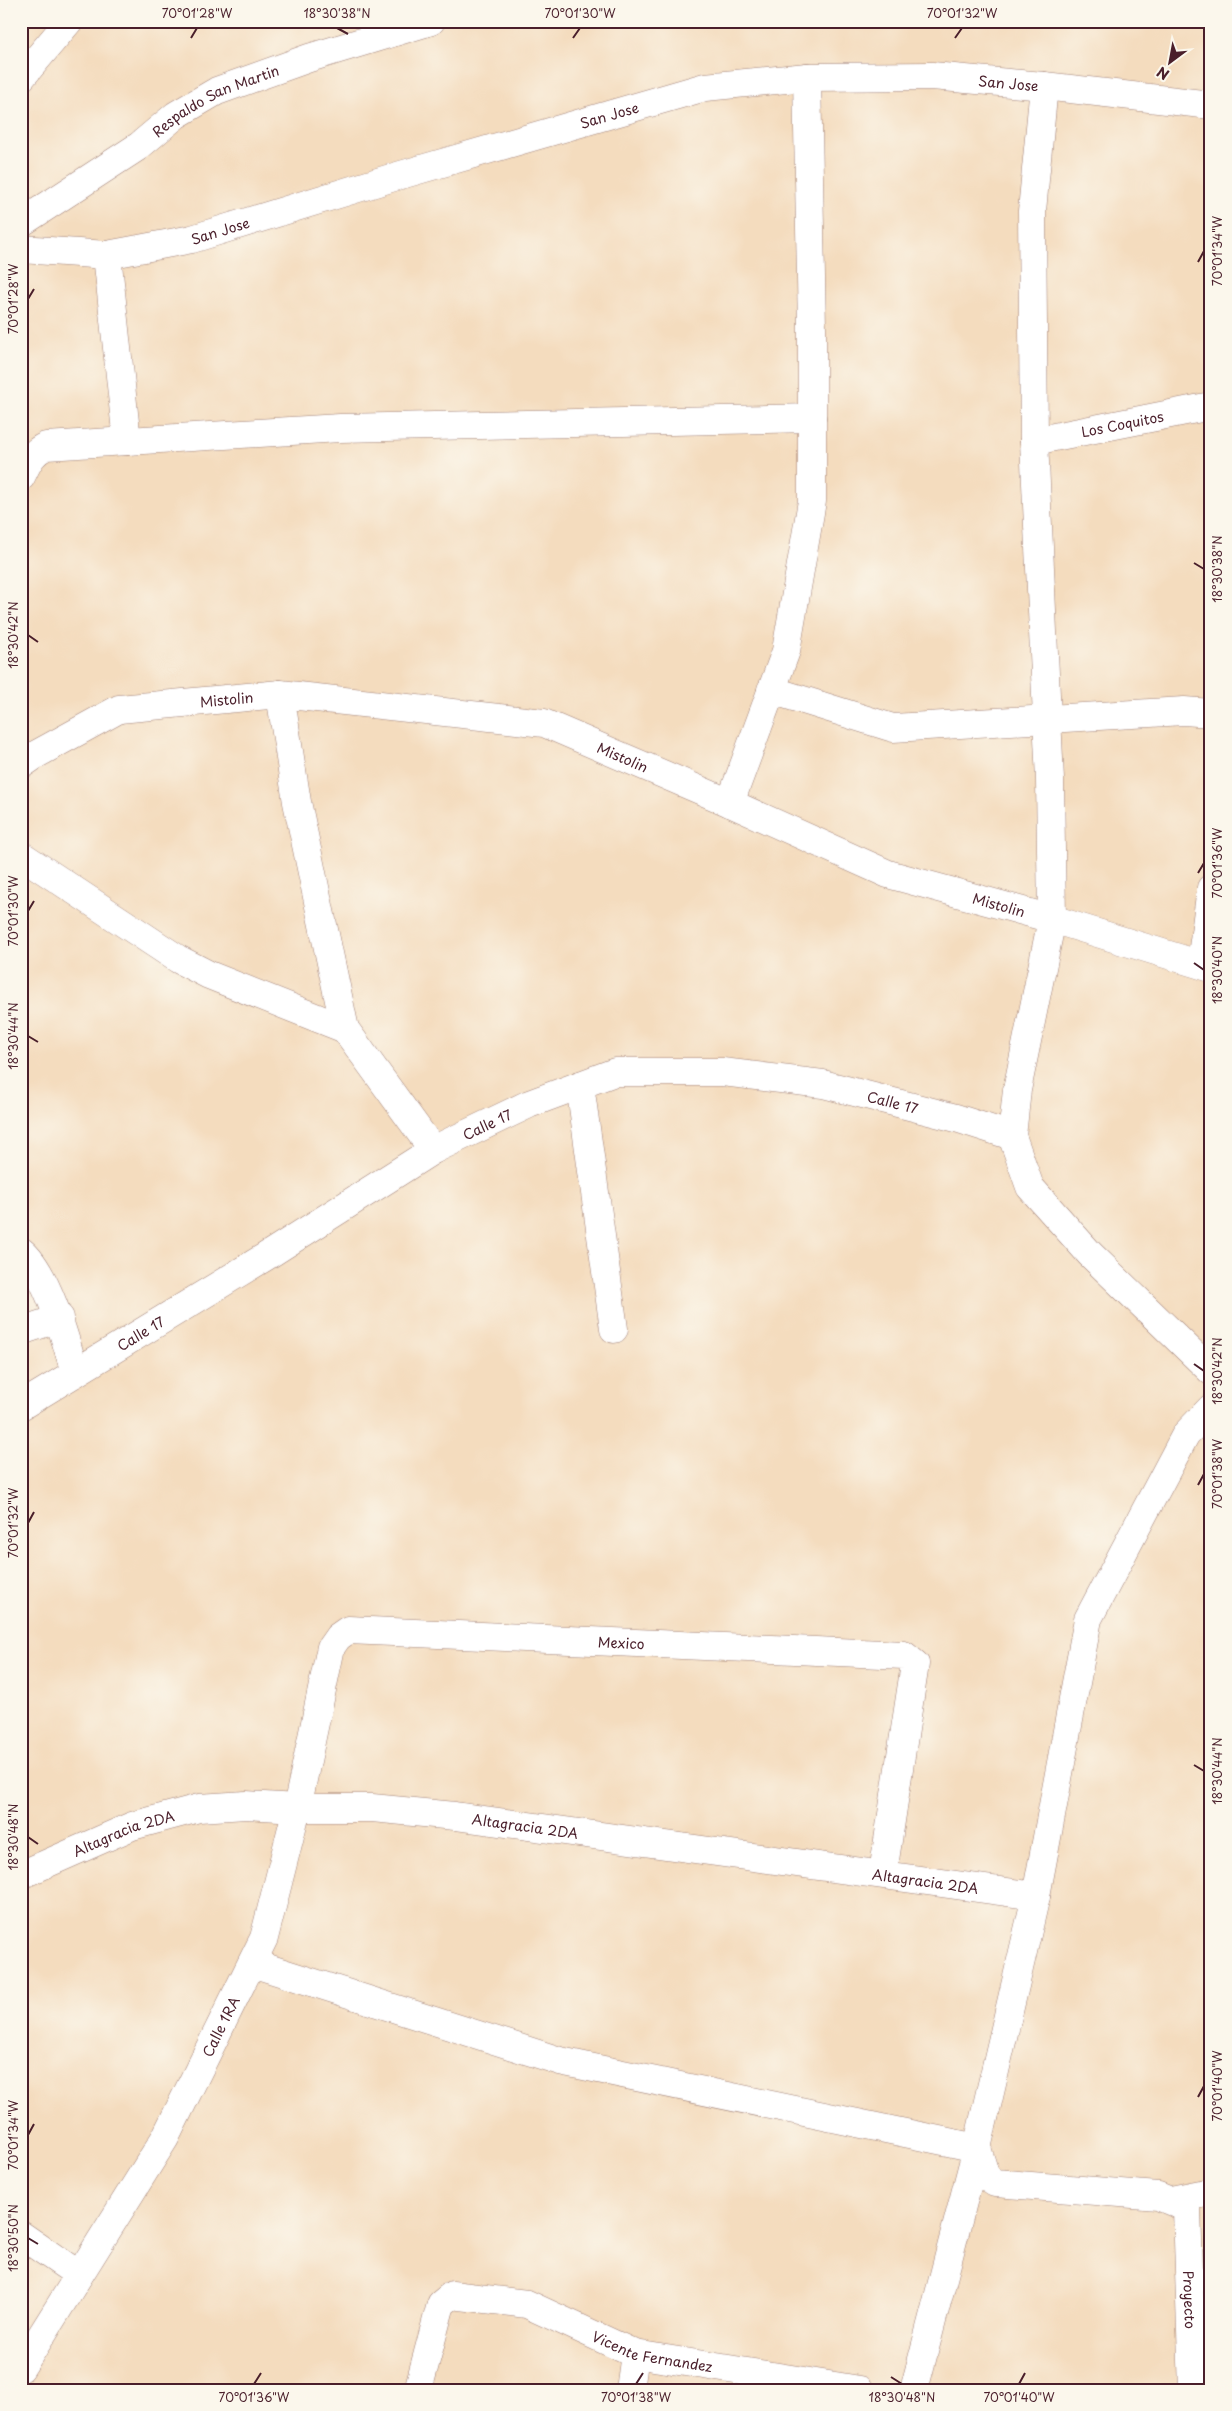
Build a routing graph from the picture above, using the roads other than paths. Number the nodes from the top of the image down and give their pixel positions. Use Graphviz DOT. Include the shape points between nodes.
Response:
graph roads {
  1 [pos="69,21"];
  2 [pos="431,21"];
  3 [pos="807,77"];
  4 [pos="21,78"];
  5 [pos="1044,86"];
  6 [pos="1210,99"];
  7 [pos="21,223"];
  8 [pos="21,249"];
  9 [pos="107,255"];
  10 [pos="1211,406"];
  11 [pos="812,418"];
  12 [pos="1034,440"];
  13 [pos="127,441"];
  14 [pos="21,476"];
  15 [pos="771,690"];
  16 [pos="280,694"];
  17 [pos="1211,713"];
  18 [pos="1047,719"];
  19 [pos="21,765"];
  20 [pos="730,803"];
  21 [pos="21,855"];
  22 [pos="1211,888"];
  23 [pos="1052,919"];
  24 [pos="1206,966"];
  25 [pos="345,1028"];
  26 [pos="580,1085"];
  27 [pos="1012,1136"];
  28 [pos="432,1150"];
  29 [pos="21,1251"];
  30 [pos="60,1318"];
  31 [pos="614,1329"];
  32 [pos="21,1331"];
  33 [pos="1211,1371"];
  34 [pos="75,1372"];
  35 [pos="21,1406"];
  36 [pos="1211,1408"];
  37 [pos="331,1647"];
  38 [pos="298,1808"];
  39 [pos="883,1873"];
  40 [pos="21,1875"];
  41 [pos="1036,1896"];
  42 [pos="252,1964"];
  43 [pos="977,2148"];
  44 [pos="1211,2192"];
  45 [pos="1179,2205"];
  46 [pos="21,2235"];
  47 [pos="79,2275"];
  48 [pos="635,2354"];
  49 [pos="21,2368"];
  50 [pos="418,2390"];
  51 [pos="630,2390"];
  52 [pos="860,2390"];
  53 [pos="914,2390"];
  54 [pos="1193,2390"];
  1 -- 4 [label="street"];
  2 -- 7 [label="street, Respaldo San Martin" via="217,91 176,115 139,146"];
  3 -- 5 [label="street, San Jose" via="932,76"];
  3 -- 9 [label="street, San Jose" via="705,87 192,239"];
  3 -- 11 [label="street"];
  5 -- 6 [label="street, San Jose"];
  5 -- 12 [label="street" via="1032,211"];
  8 -- 9 [label="street, San Jose"];
  9 -- 13 [label="street"];
  10 -- 12 [label="street, Los Coquitos"];
  11 -- 13 [label="street" via="340,428"];
  11 -- 15 [label="street" via="812,501 786,651"];
  12 -- 18 [label="street"];
  13 -- 14 [label="street" via="46,446 30,458"];
  15 -- 18 [label="street" via="893,728"];
  15 -- 20 [label="street"];
  16 -- 19 [label="street, Mistolin" via="119,709"];
  16 -- 20 [label="street, Mistolin" via="544,723"];
  16 -- 25 [label="street" via="297,802"];
  17 -- 18 [label="street" via="1184,711"];
  18 -- 23 [label="street"];
  20 -- 23 [label="street, Mistolin" via="888,874"];
  21 -- 25 [label="street" via="178,959 209,975"];
  22 -- 24 [label="street"];
  23 -- 24 [label="street, Mistolin"];
  23 -- 27 [label="street"];
  25 -- 28 [label="street"];
  26 -- 27 [label="street, Calle 17" via="615,1072 722,1072 823,1084"];
  26 -- 28 [label="street, Calle 17" via="529,1104"];
  26 -- 31 [label="street"];
  27 -- 33 [label="street" via="1030,1187 1090,1254"];
  28 -- 34 [label="street, Calle 17"];
  29 -- 30 [label="street" via="30,1258"];
  30 -- 32 [label="street"];
  30 -- 34 [label="street"];
  34 -- 35 [label="street, Calle 17"];
  36 -- 41 [label="street" via="1186,1434 1088,1619"];
  37 -- 38 [label="street, Calle 1RA"];
  37 -- 39 [label="street, Mexico" via="348,1630 904,1655 915,1664"];
  38 -- 39 [label="street, Altagracia 2DA" via="372,1808 455,1816"];
  38 -- 40 [label="street, Altagracia 2DA" via="246,1805 199,1808 132,1826"];
  38 -- 42 [label="street, Calle 1RA" via="264,1938"];
  39 -- 41 [label="street, Altagracia 2DA"];
  41 -- 43 [label="street"];
  42 -- 43 [label="street" via="560,2061"];
  42 -- 47 [label="street, Calle 1RA" via="165,2138"];
  43 -- 45 [label="street" via="986,2177 995,2183 1158,2196"];
  43 -- 53 [label="street"];
  44 -- 45 [label="street"];
  45 -- 54 [label="street, Proyecto"];
  46 -- 47 [label="street"];
  47 -- 49 [label="street, Calle 1RA"];
  48 -- 50 [label="street, Vicente Fernandez" via="527,2304 452,2295 441,2304"];
  48 -- 51 [label="street"];
  48 -- 52 [label="street, Vicente Fernandez"];
}
